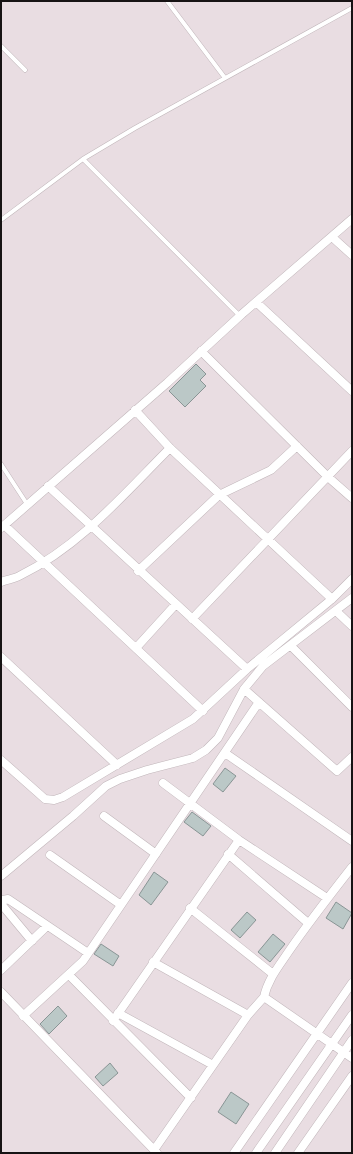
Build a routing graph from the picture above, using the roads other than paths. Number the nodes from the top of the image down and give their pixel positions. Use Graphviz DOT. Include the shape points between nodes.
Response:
graph roads {
  1 [pos="167,1"];
  2 [pos="352,8"];
  3 [pos="1,46"];
  4 [pos="25,70"];
  5 [pos="225,78"];
  6 [pos="83,159"];
  7 [pos="352,219"];
  8 [pos="1,220"];
  9 [pos="332,236"];
  10 [pos="352,255"];
  11 [pos="256,302"];
  12 [pos="240,316"];
  13 [pos="201,351"];
  14 [pos="352,391"];
  15 [pos="135,410"];
  16 [pos="297,446"];
  17 [pos="170,448"];
  18 [pos="352,451"];
  19 [pos="1,464"];
  20 [pos="328,476"];
  21 [pos="48,486"];
  22 [pos="219,495"];
  23 [pos="352,498"];
  24 [pos="27,504"];
  25 [pos="2,527"];
  26 [pos="92,527"];
  27 [pos="267,540"];
  28 [pos="44,562"];
  29 [pos="138,570"];
  30 [pos="352,579"];
  31 [pos="1,582"];
  32 [pos="352,598"];
  33 [pos="332,599"];
  34 [pos="176,604"];
  35 [pos="336,611"];
  36 [pos="192,619"];
  37 [pos="352,626"];
  38 [pos="291,646"];
  39 [pos="136,648"];
  40 [pos="1,658"];
  41 [pos="247,668"];
  42 [pos="244,689"];
  43 [pos="259,702"];
  44 [pos="352,707"];
  45 [pos="202,711"];
  46 [pos="225,753"];
  47 [pos="352,758"];
  48 [pos="1,760"];
  49 [pos="117,765"];
  50 [pos="163,783"];
  51 [pos="191,802"];
  52 [pos="104,816"];
  53 [pos="239,840"];
  54 [pos="352,841"];
  55 [pos="156,854"];
  56 [pos="228,854"];
  57 [pos="50,855"];
  58 [pos="352,867"];
  59 [pos="1,876"];
  60 [pos="327,898"];
  61 [pos="121,905"];
  62 [pos="190,908"];
  63 [pos="308,923"];
  64 [pos="47,926"];
  65 [pos="32,941"];
  66 [pos="88,953"];
  67 [pos="153,962"];
  68 [pos="1,970"];
  69 [pos="273,974"];
  70 [pos="69,975"];
  71 [pos="352,984"];
  72 [pos="1,992"];
  73 [pos="264,997"];
  74 [pos="118,1013"];
  75 [pos="248,1015"];
  76 [pos="352,1015"];
  77 [pos="23,1016"];
  78 [pos="113,1021"];
  79 [pos="316,1033"];
  80 [pos="352,1040"];
  81 [pos="332,1044"];
  82 [pos="344,1052"];
  83 [pos="352,1058"];
  84 [pos="214,1065"];
  85 [pos="352,1076"];
  86 [pos="191,1098"];
  87 [pos="156,1152"];
  88 [pos="234,1153"];
  89 [pos="256,1153"];
  90 [pos="274,1153"];
  91 [pos="298,1153"];
  1 -- 5 [label="lane"];
  2 -- 5 [label="lane"];
  3 -- 4 [label="lane"];
  5 -- 6 [label="lane"];
  6 -- 8 [label="lane"];
  6 -- 12 [label="lane"];
  7 -- 9 [label="street"];
  9 -- 10 [label="street"];
  9 -- 11 [label="street"];
  11 -- 12 [label="street"];
  11 -- 14 [label="street"];
  12 -- 13 [label="street"];
  13 -- 15 [label="street"];
  13 -- 16 [label="street"];
  15 -- 17 [label="street"];
  15 -- 21 [label="street"];
  16 -- 20 [label="street"];
  16 -- 22 [label="street" via="271,470"];
  17 -- 22 [label="street"];
  17 -- 26 [label="street"];
  18 -- 20 [label="street"];
  19 -- 24 [label="lane"];
  20 -- 23 [label="street"];
  20 -- 27 [label="street"];
  21 -- 24 [label="street"];
  21 -- 26 [label="street"];
  22 -- 27 [label="street"];
  22 -- 29 [label="street"];
  24 -- 25 [label="street"];
  25 -- 28 [label="street"];
  26 -- 28 [label="street"];
  26 -- 29 [label="street"];
  27 -- 33 [label="street"];
  27 -- 36 [label="street"];
  28 -- 31 [label="street" via="20,576"];
  28 -- 39 [label="street"];
  29 -- 34 [label="street"];
  30 -- 33 [label="street"];
  32 -- 35 [label="street"];
  33 -- 41 [label="street"];
  34 -- 36 [label="street"];
  34 -- 39 [label="street"];
  35 -- 37 [label="street"];
  35 -- 38 [label="street"];
  36 -- 41 [label="street"];
  38 -- 42 [label="street" via="263,666"];
  38 -- 44 [label="street"];
  39 -- 45 [label="street"];
  40 -- 49 [label="street"];
  41 -- 45 [label="street"];
  42 -- 43 [label="street"];
  42 -- 59 [label="street" via="218,738 206,750 193,758 140,772 106,786"];
  43 -- 46 [label="street"];
  43 -- 47 [label="street" via="337,771"];
  45 -- 49 [label="street" via="173,732"];
  46 -- 51 [label="street"];
  46 -- 54 [label="street"];
  48 -- 49 [label="street" via="45,799 54,800"];
  50 -- 51 [label="street"];
  51 -- 53 [label="street"];
  51 -- 55 [label="street"];
  52 -- 55 [label="street"];
  53 -- 56 [label="street"];
  53 -- 60 [label="street"];
  55 -- 61 [label="street"];
  56 -- 62 [label="street"];
  56 -- 63 [label="street"];
  57 -- 61 [label="street"];
  58 -- 60 [label="street"];
  60 -- 63 [label="street"];
  61 -- 66 [label="street"];
  62 -- 67 [label="street"];
  62 -- 69 [label="street"];
  63 -- 69 [label="street"];
  64 -- 65 [label="street"];
  64 -- 65 [label="street" via="8,899 3,900 2,905"];
  64 -- 66 [label="street"];
  65 -- 68 [label="street"];
  66 -- 70 [label="street"];
  67 -- 74 [label="street"];
  67 -- 75 [label="street"];
  69 -- 73 [label="street"];
  70 -- 77 [label="street"];
  70 -- 78 [label="street"];
  71 -- 79 [label="street"];
  72 -- 77 [label="street"];
  73 -- 75 [label="street"];
  73 -- 79 [label="street"];
  74 -- 78 [label="street"];
  74 -- 84 [label="street"];
  75 -- 84 [label="street"];
  76 -- 81 [label="street"];
  77 -- 87 [label="street"];
  78 -- 86 [label="street"];
  79 -- 81 [label="street"];
  79 -- 88 [label="street"];
  80 -- 82 [label="street"];
  81 -- 82 [label="street"];
  81 -- 89 [label="street"];
  82 -- 83 [label="street"];
  82 -- 90 [label="street"];
  84 -- 86 [label="street"];
  85 -- 91 [label="street"];
  86 -- 87 [label="street"];
}
